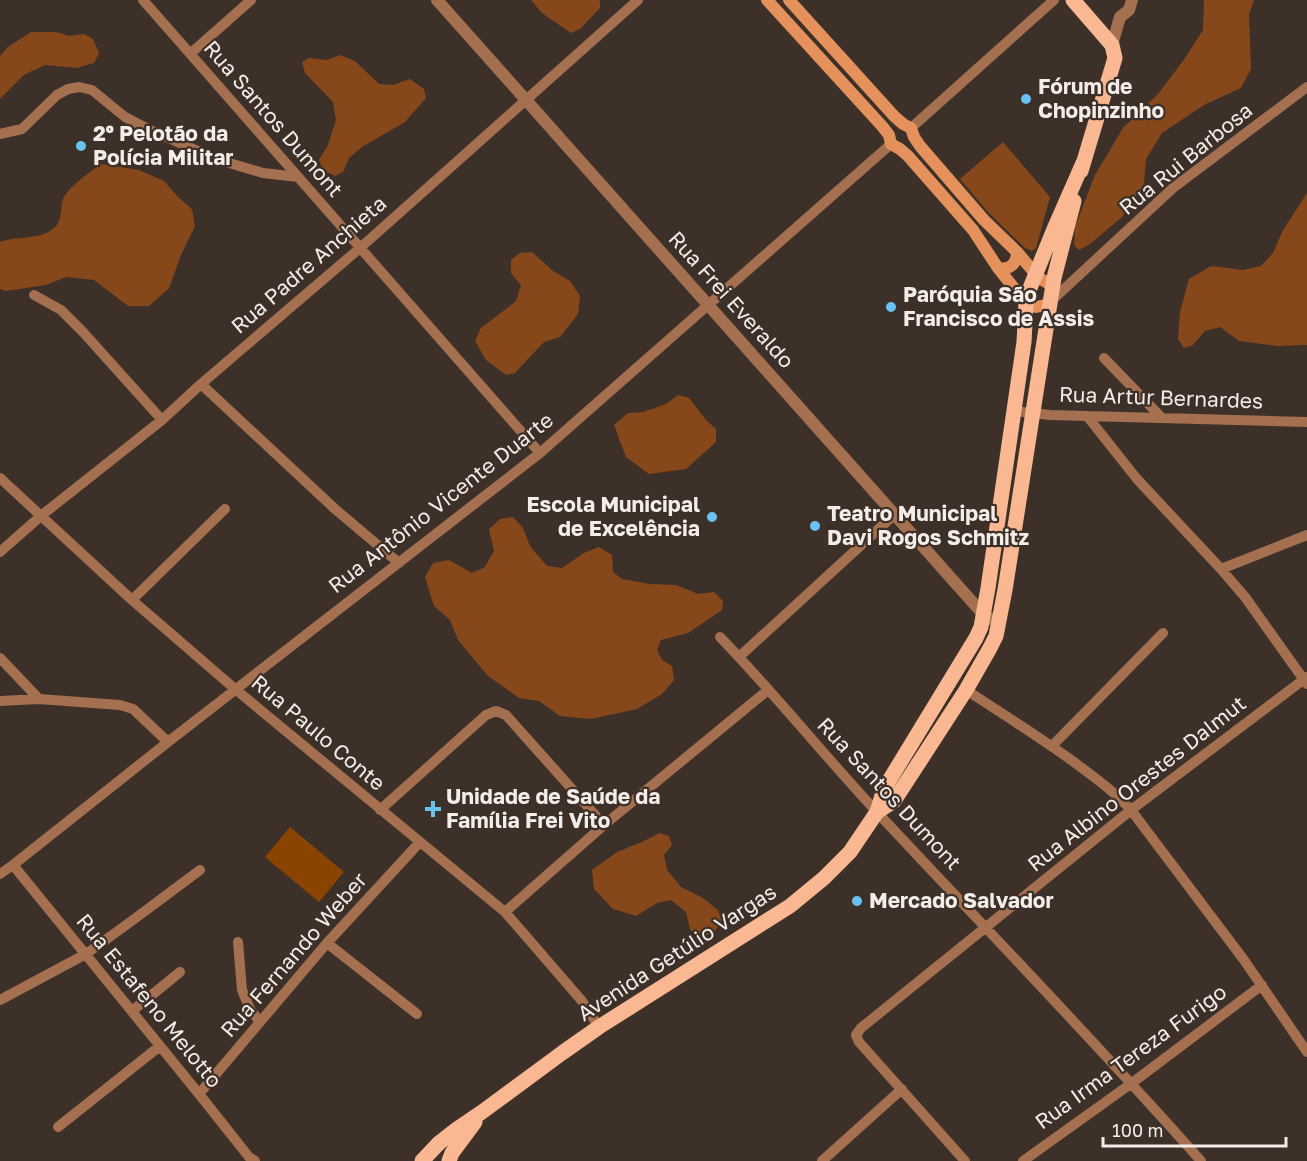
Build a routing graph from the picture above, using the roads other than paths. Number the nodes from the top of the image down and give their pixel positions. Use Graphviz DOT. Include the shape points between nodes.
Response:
graph roads {
  1 [pos="143,0"];
  2 [pos="251,0"];
  3 [pos="437,0"];
  4 [pos="638,0"];
  5 [pos="767,0"];
  6 [pos="789,0"];
  7 [pos="1054,0"];
  8 [pos="1073,0"];
  9 [pos="1132,0"];
  10 [pos="1112,45"];
  11 [pos="190,54"];
  12 [pos="1307,87"];
  13 [pos="527,99"];
  14 [pos="909,130"];
  15 [pos="0,134"];
  16 [pos="893,143"];
  17 [pos="1083,163"];
  18 [pos="298,177"];
  19 [pos="360,248"];
  20 [pos="1017,252"];
  21 [pos="998,268"];
  22 [pos="1035,273"];
  23 [pos="1056,292"];
  24 [pos="34,295"];
  25 [pos="1026,303"];
  26 [pos="709,304"];
  27 [pos="1104,358"];
  28 [pos="201,384"];
  29 [pos="1014,411"];
  30 [pos="1033,413"];
  31 [pos="1087,416"];
  32 [pos="1161,417"];
  33 [pos="162,420"];
  34 [pos="1307,422"];
  35 [pos="540,453"];
  36 [pos="0,478"];
  37 [pos="225,509"];
  38 [pos="895,514"];
  39 [pos="42,515"];
  40 [pos="1307,535"];
  41 [pos="0,552"];
  42 [pos="399,563"];
  43 [pos="1221,568"];
  44 [pos="132,600"];
  45 [pos="983,614"];
  46 [pos="999,621"];
  47 [pos="1163,633"];
  48 [pos="720,638"];
  49 [pos="739,657"];
  50 [pos="0,658"];
  51 [pos="1306,680"];
  52 [pos="235,689"];
  53 [pos="768,690"];
  54 [pos="966,690"];
  55 [pos="39,699"];
  56 [pos="0,701"];
  57 [pos="168,742"];
  58 [pos="1052,746"];
  59 [pos="380,810"];
  60 [pos="1131,810"];
  61 [pos="878,812"];
  62 [pos="604,825"];
  63 [pos="420,842"];
  64 [pos="13,865"];
  65 [pos="200,870"];
  66 [pos="0,874"];
  67 [pos="505,912"];
  68 [pos="986,928"];
  69 [pos="238,942"];
  70 [pos="327,943"];
  71 [pos="86,954"];
  72 [pos="180,972"];
  73 [pos="1262,985"];
  74 [pos="0,1000"];
  75 [pos="132,1011"];
  76 [pos="417,1014"];
  77 [pos="260,1022"];
  78 [pos="599,1027"];
  79 [pos="160,1046"];
  80 [pos="1307,1052"];
  81 [pos="1132,1083"];
  82 [pos="902,1089"];
  83 [pos="200,1094"];
  84 [pos="482,1112"];
  85 [pos="58,1126"];
  86 [pos="424,1158"];
  87 [pos="255,1161"];
  88 [pos="442,1161"];
  89 [pos="448,1161"];
  90 [pos="822,1161"];
  91 [pos="965,1161"];
  92 [pos="1023,1161"];
  93 [pos="1201,1161"];
  1 -- 11 [label="street, Rua Santos Dumont"];
  2 -- 11 [label="street"];
  3 -- 13 [label="street, Rua Frei Everaldo"];
  4 -- 13 [label="street, Rua Padre Anchieta"];
  5 -- 16 [label="main road"];
  6 -- 14 [label="main road"];
  7 -- 14 [label="street"];
  8 -- 10 [label="main road"];
  9 -- 10 [label="street, Avenida Getúlio Vargas" via="1129,10 1120,17"];
  10 -- 17 [label="main road, Avenida Getúlio Vargas" via="1114,58"];
  11 -- 18 [label="street, Rua Santos Dumont"];
  12 -- 23 [label="street, Rua Rui Barbosa" via="1173,188"];
  13 -- 19 [label="street, Rua Padre Anchieta"];
  13 -- 26 [label="street, Rua Frei Everaldo"];
  14 -- 16 [label="main road" via="909,146"];
  14 -- 16 [label="main road" via="893,126"];
  14 -- 20 [label="main road" via="984,220"];
  15 -- 18 [label="street" via="22,129 57,95 79,87 92,90 125,117 216,159 263,174"];
  16 -- 21 [label="main road" via="973,230"];
  16 -- 26 [label="street, Rua Antônio Vicente Duarte"];
  17 -- 22 [label="main road, Avenida Getúlio Vargas"];
  17 -- 23 [label="main road, Avenida Getúlio Vargas"];
  18 -- 19 [label="street, Rua Santos Dumont"];
  19 -- 28 [label="street, Rua Padre Anchieta"];
  19 -- 35 [label="street, Rua Santos Dumont"];
  20 -- 21 [label="main road" via="1013,265"];
  20 -- 22 [label="main road"];
  21 -- 25 [label="main road"];
  22 -- 23 [label="main road"];
  22 -- 25 [label="main road, Avenida Getúlio Vargas"];
  23 -- 25 [label="main road" via="1045,305"];
  23 -- 30 [label="main road, Avenida Getúlio Vargas"];
  24 -- 33 [label="street" via="61,310"];
  25 -- 29 [label="main road, Avenida Getúlio Vargas"];
  26 -- 35 [label="street, Rua Antônio Vicente Duarte"];
  26 -- 38 [label="street, Rua Frei Everaldo"];
  27 -- 32 [label="street"];
  28 -- 33 [label="street, Rua Padre Anchieta"];
  28 -- 42 [label="street"];
  29 -- 30 [label="street, Rua Artur Bernardes"];
  29 -- 45 [label="main road, Avenida Getúlio Vargas"];
  30 -- 31 [label="street, Rua Artur Bernardes"];
  30 -- 46 [label="main road, Avenida Getúlio Vargas"];
  31 -- 32 [label="street, Rua Artur Bernardes"];
  31 -- 43 [label="street" via="1137,479"];
  32 -- 34 [label="street, Rua Artur Bernardes"];
  33 -- 39 [label="street, Rua Padre Anchieta"];
  35 -- 42 [label="street, Rua Antônio Vicente Duarte"];
  36 -- 39 [label="street, Rua Paulo Conte"];
  37 -- 44 [label="street"];
  38 -- 45 [label="street, Rua Frei Everaldo"];
  38 -- 49 [label="street"];
  39 -- 41 [label="street, Rua Padre Anchieta"];
  39 -- 44 [label="street, Rua Paulo Conte"];
  40 -- 43 [label="street"];
  42 -- 52 [label="street, Rua Antônio Vicente Duarte"];
  43 -- 51 [label="street"];
  44 -- 52 [label="street, Rua Paulo Conte"];
  45 -- 46 [label="street, Rua Frei Everaldo"];
  45 -- 61 [label="main road, Avenida Getúlio Vargas" via="976,638 884,789"];
  46 -- 54 [label="main road, Avenida Getúlio Vargas" via="996,636"];
  47 -- 58 [label="street"];
  48 -- 49 [label="street, Rua Santos Dumont"];
  49 -- 53 [label="street, Rua Santos Dumont"];
  50 -- 55 [label="street"];
  51 -- 60 [label="street, Rua Albino Orestes Dalmut"];
  52 -- 57 [label="street, Rua Antônio Vicente Duarte"];
  52 -- 59 [label="street, Rua Paulo Conte"];
  53 -- 61 [label="street, Rua Santos Dumont"];
  53 -- 62 [label="street"];
  54 -- 58 [label="street"];
  54 -- 61 [label="main road, Avenida Getúlio Vargas" via="894,801"];
  55 -- 56 [label="street"];
  55 -- 57 [label="street" via="127,707"];
  57 -- 64 [label="street, Rua Antônio Vicente Duarte"];
  58 -- 60 [label="street"];
  59 -- 62 [label="street" via="486,715 496,711 506,715"];
  59 -- 63 [label="street, Rua Paulo Conte"];
  60 -- 68 [label="street, Rua Albino Orestes Dalmut"];
  60 -- 73 [label="street"];
  61 -- 68 [label="street, Rua Santos Dumont"];
  61 -- 78 [label="main road, Avenida Getúlio Vargas" via="850,852 790,906"];
  62 -- 67 [label="street"];
  63 -- 67 [label="street, Rua Paulo Conte"];
  63 -- 70 [label="street, Rua Fernando Weber"];
  64 -- 66 [label="street, Rua Antônio Vicente Duarte"];
  64 -- 71 [label="street, Rua Estafeno Melotto"];
  65 -- 71 [label="street"];
  67 -- 78 [label="street, Rua Paulo Conte" via="582,1001"];
  68 -- 81 [label="street, Rua Santos Dumont"];
  68 -- 82 [label="street, Rua Albino Orestes Dalmut" via="856,1035"];
  69 -- 77 [label="street" via="242,990"];
  70 -- 76 [label="street"];
  70 -- 77 [label="street, Rua Fernando Weber"];
  71 -- 74 [label="street"];
  71 -- 75 [label="street, Rua Estafeno Melotto"];
  72 -- 75 [label="street"];
  73 -- 80 [label="street"];
  73 -- 81 [label="street, Rua Irma Tereza Furigo"];
  75 -- 79 [label="street, Rua Estafeno Melotto"];
  77 -- 83 [label="street, Rua Fernando Weber"];
  78 -- 84 [label="main road, Avenida Getúlio Vargas"];
  79 -- 83 [label="street, Rua Estafeno Melotto"];
  79 -- 85 [label="street"];
  81 -- 92 [label="street, Rua Irma Tereza Furigo"];
  81 -- 93 [label="street, Rua Santos Dumont"];
  82 -- 90 [label="street"];
  82 -- 91 [label="street"];
  83 -- 87 [label="street, Rua Estafeno Melotto"];
  84 -- 86 [label="main road, Avenida Getúlio Vargas"];
  84 -- 89 [label="main road, Avenida Getúlio Vargas"];
  86 -- 88 [label="main road"];
}
